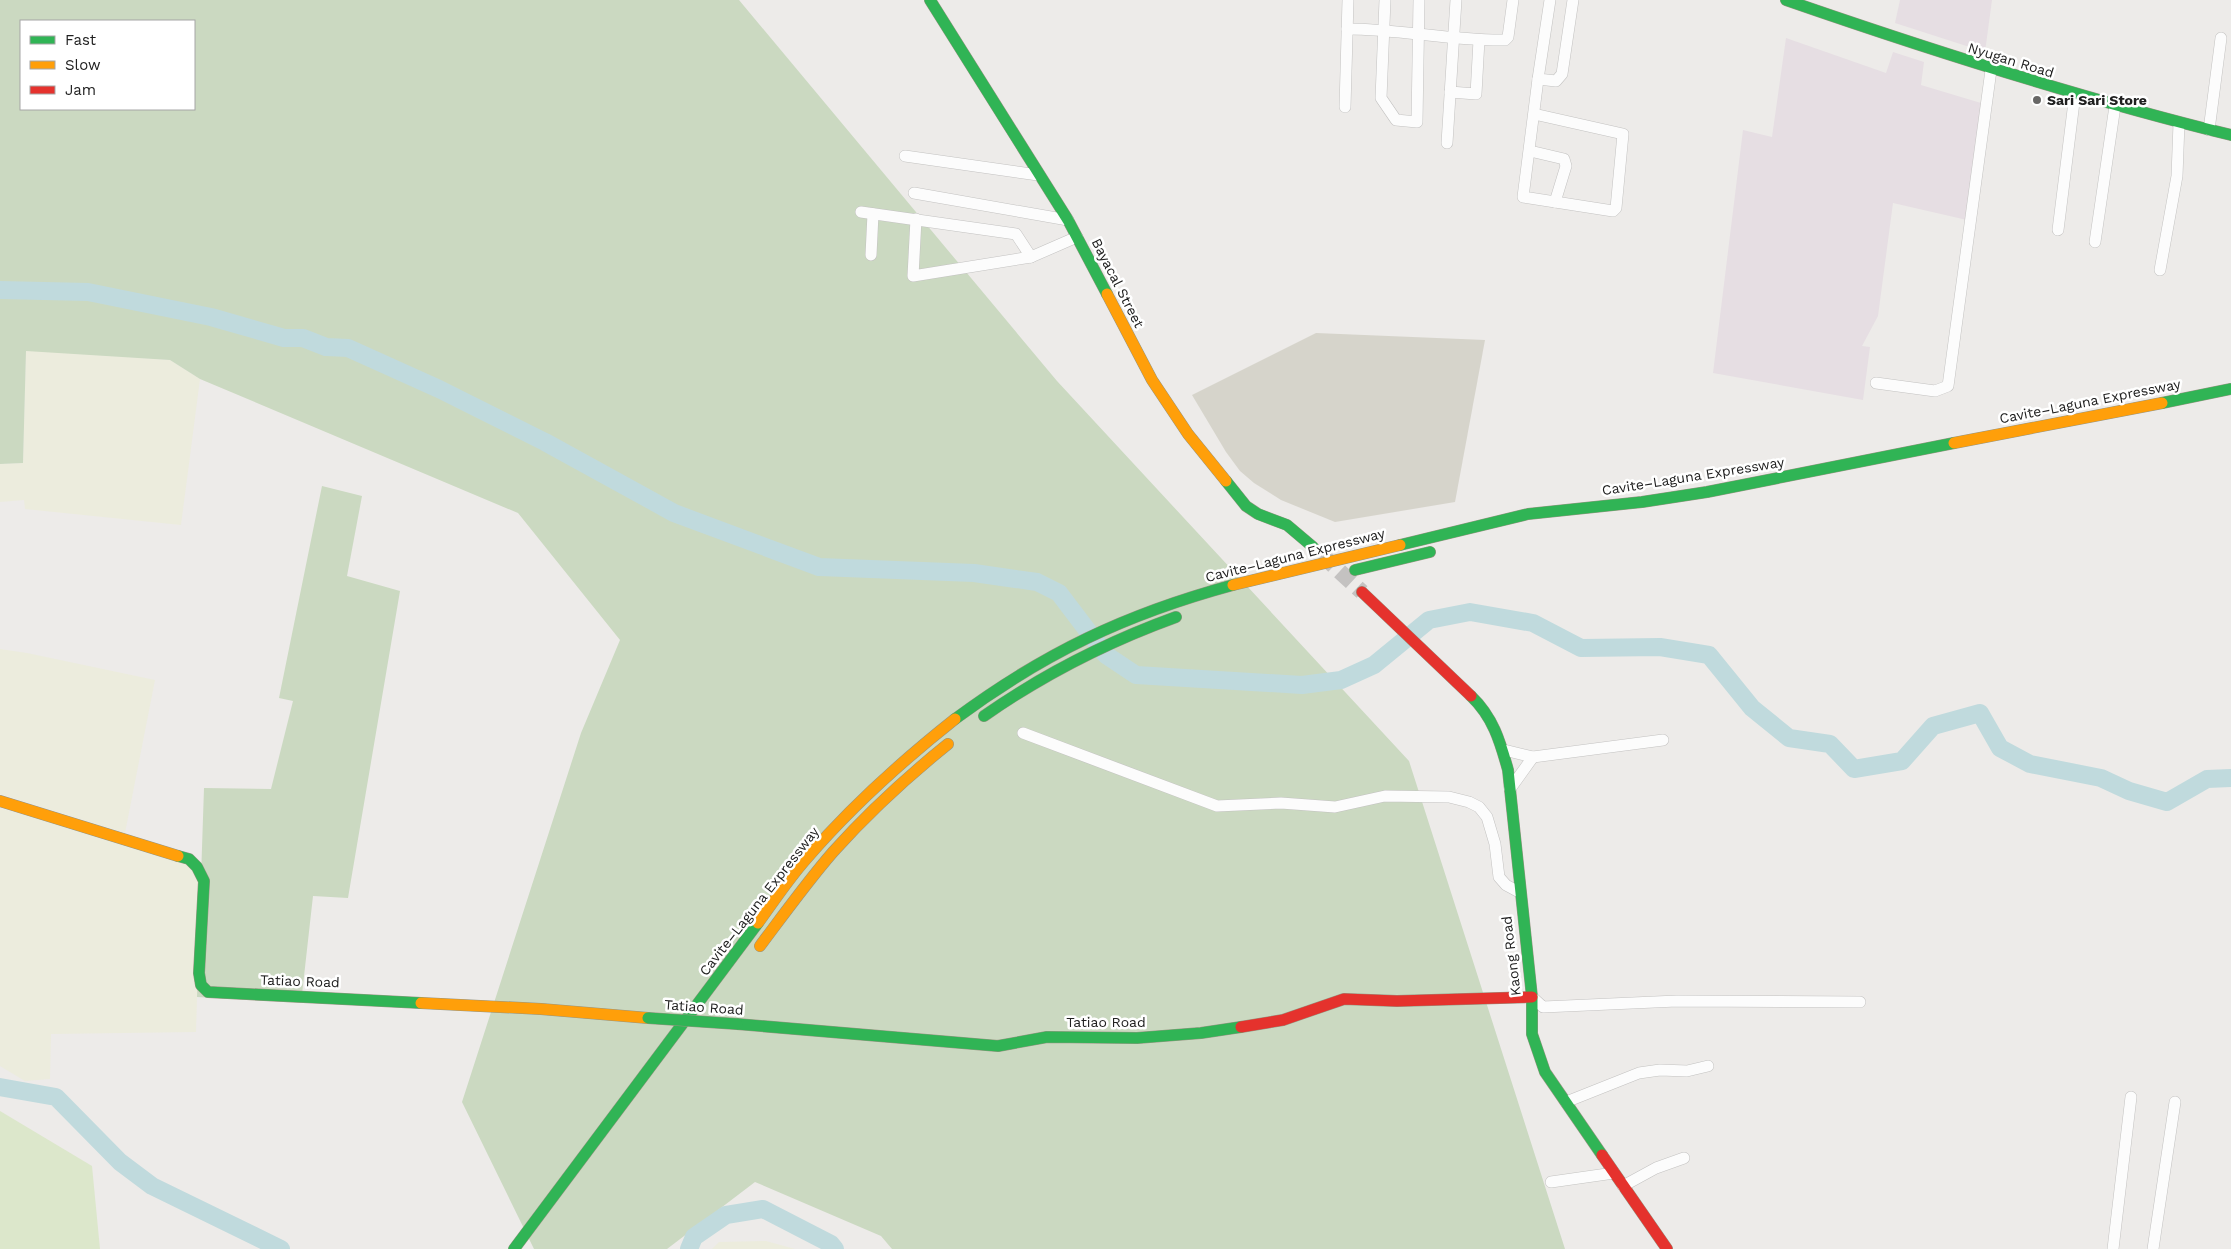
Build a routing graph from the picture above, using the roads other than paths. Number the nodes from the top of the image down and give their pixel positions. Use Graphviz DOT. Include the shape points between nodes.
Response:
graph roads {
  1 [pos="930,0"];
  2 [pos="1348,0"];
  3 [pos="1385,0"];
  4 [pos="1419,0"];
  5 [pos="1456,0"];
  6 [pos="1514,0"];
  7 [pos="1550,0"];
  8 [pos="1573,0"];
  9 [pos="1786,0"];
  10 [pos="1347,29"];
  11 [pos="1383,29"];
  12 [pos="1418,33"];
  13 [pos="2222,38"];
  14 [pos="1454,39"];
  15 [pos="1479,40"];
  16 [pos="1991,70"];
  17 [pos="1538,79"];
  18 [pos="1450,92"];
  19 [pos="2075,94"];
  20 [pos="2114,106"];
  21 [pos="1345,107"];
  22 [pos="1534,114"];
  23 [pos="2179,123"];
  24 [pos="2209,130"];
  25 [pos="2231,135"];
  26 [pos="1447,143"];
  27 [pos="1530,151"];
  28 [pos="905,156"];
  29 [pos="1038,175"];
  30 [pos="914,193"];
  31 [pos="1555,202"];
  32 [pos="861,212"];
  33 [pos="873,214"];
  34 [pos="916,219"];
  35 [pos="1068,220"];
  36 [pos="2058,230"];
  37 [pos="1077,237"];
  38 [pos="2095,242"];
  39 [pos="871,254"];
  40 [pos="1031,257"];
  41 [pos="2160,270"];
  42 [pos="1876,383"];
  43 [pos="2231,389"];
  44 [pos="1313,547"];
  45 [pos="1446,547"];
  46 [pos="1341,573"];
  47 [pos="1362,592"];
  48 [pos="1188,613"];
  49 [pos="974,724"];
  50 [pos="1023,733"];
  51 [pos="960,734"];
  52 [pos="1663,740"];
  53 [pos="1504,750"];
  54 [pos="1533,758"];
  55 [pos="1510,789"];
  56 [pos="0,801"];
  57 [pos="1519,892"];
  58 [pos="754,954"];
  59 [pos="1532,997"];
  60 [pos="1860,1002"];
  61 [pos="713,1008"];
  62 [pos="696,1030"];
  63 [pos="1708,1066"];
  64 [pos="2131,1097"];
  65 [pos="1566,1102"];
  66 [pos="2175,1102"];
  67 [pos="1684,1158"];
  68 [pos="1614,1174"];
  69 [pos="1551,1182"];
  70 [pos="1623,1186"];
  71 [pos="514,1249"];
  72 [pos="1667,1249"];
  73 [pos="2113,1249"];
  74 [pos="2153,1249"];
  1 -- 29 [label="main road, Bayacal Street"];
  2 -- 10 [label="street"];
  3 -- 11 [label="street"];
  4 -- 12 [label="street"];
  5 -- 14 [label="street"];
  6 -- 15 [label="street" via="1508,37 1505,40"];
  7 -- 17 [label="street"];
  8 -- 17 [label="street" via="1562,74 1556,81"];
  9 -- 16 [label="main road, Nyugan Road"];
  10 -- 11 [label="street"];
  10 -- 21 [label="street"];
  11 -- 12 [label="street"];
  11 -- 12 [label="street" via="1381,98 1396,120 1417,122"];
  12 -- 14 [label="street"];
  13 -- 24 [label="street"];
  14 -- 15 [label="street"];
  14 -- 18 [label="street"];
  15 -- 18 [label="street" via="1476,94"];
  16 -- 19 [label="main road, Nyugan Road"];
  16 -- 42 [label="street" via="1948,386 1935,391"];
  17 -- 22 [label="street"];
  18 -- 26 [label="street"];
  19 -- 20 [label="main road, Nyugan Road"];
  19 -- 36 [label="street"];
  20 -- 23 [label="main road, Nyugan Road"];
  20 -- 38 [label="street"];
  22 -- 27 [label="street"];
  22 -- 31 [label="street" via="1623,134 1616,208 1613,211"];
  23 -- 24 [label="main road, Nyugan Road"];
  23 -- 41 [label="street" via="2177,176"];
  24 -- 25 [label="main road, Nyugan Road"];
  27 -- 31 [label="street" via="1523,197"];
  27 -- 31 [label="street" via="1564,159 1566,166"];
  28 -- 29 [label="street"];
  29 -- 35 [label="main road, Bayacal Street"];
  30 -- 35 [label="street"];
  32 -- 33 [label="street"];
  33 -- 34 [label="street"];
  33 -- 39 [label="street"];
  34 -- 40 [label="street" via="1016,234"];
  34 -- 40 [label="street" via="913,276"];
  35 -- 37 [label="main road, Bayacal Street"];
  37 -- 40 [label="street"];
  37 -- 44 [label="main road, Bayacal Street" via="1152,380 1188,434 1246,506 1287,525"];
  43 -- 71 [label="main road, Cavite–Laguna Expressway" via="1707,492 1487,522 1394,547 1267,575 1153,611 1085,638 1032,666 971,708 905,760 853,808 806,860"];
  45 -- 46 [label="main road, Cavite–Laguna Expressway"];
  47 -- 53 [label="main road, Kaong Road" via="1485,711"];
  48 -- 49 [label="main road" via="1094,651 1042,679"];
  50 -- 57 [label="street" via="1217,806 1281,803 1335,807 1385,796 1449,797 1469,802 1479,807 1487,817 1495,844 1499,877"];
  51 -- 58 [label="main road, Cavite–Laguna Expressway" via="863,820 818,870"];
  52 -- 54 [label="street"];
  53 -- 54 [label="street"];
  53 -- 55 [label="main road, Kaong Road"];
  54 -- 55 [label="street"];
  55 -- 57 [label="main road, Kaong Road"];
  56 -- 59 [label="main road, Tatiao Road, bridge" via="189,858 198,867 204,881 199,973 201,985 208,992 531,1008 998,1046 1047,1037 1137,1038 1201,1033 1283,1020 1344,999 1397,1001"];
  57 -- 59 [label="main road, Kaong Road"];
  59 -- 60 [label="street" via="1543,1007 1677,1001"];
  59 -- 65 [label="main road, Kaong Road" via="1532,1034 1545,1072"];
  61 -- 62 [label="main road"];
  63 -- 65 [label="street" via="1687,1071 1639,1073"];
  64 -- 73 [label="street"];
  65 -- 68 [label="main road, Kaong Road"];
  66 -- 74 [label="street"];
  67 -- 70 [label="street" via="1656,1168"];
  68 -- 69 [label="street"];
  68 -- 70 [label="main road, Kaong Road"];
  70 -- 72 [label="main road, Kaong Road"];
}
